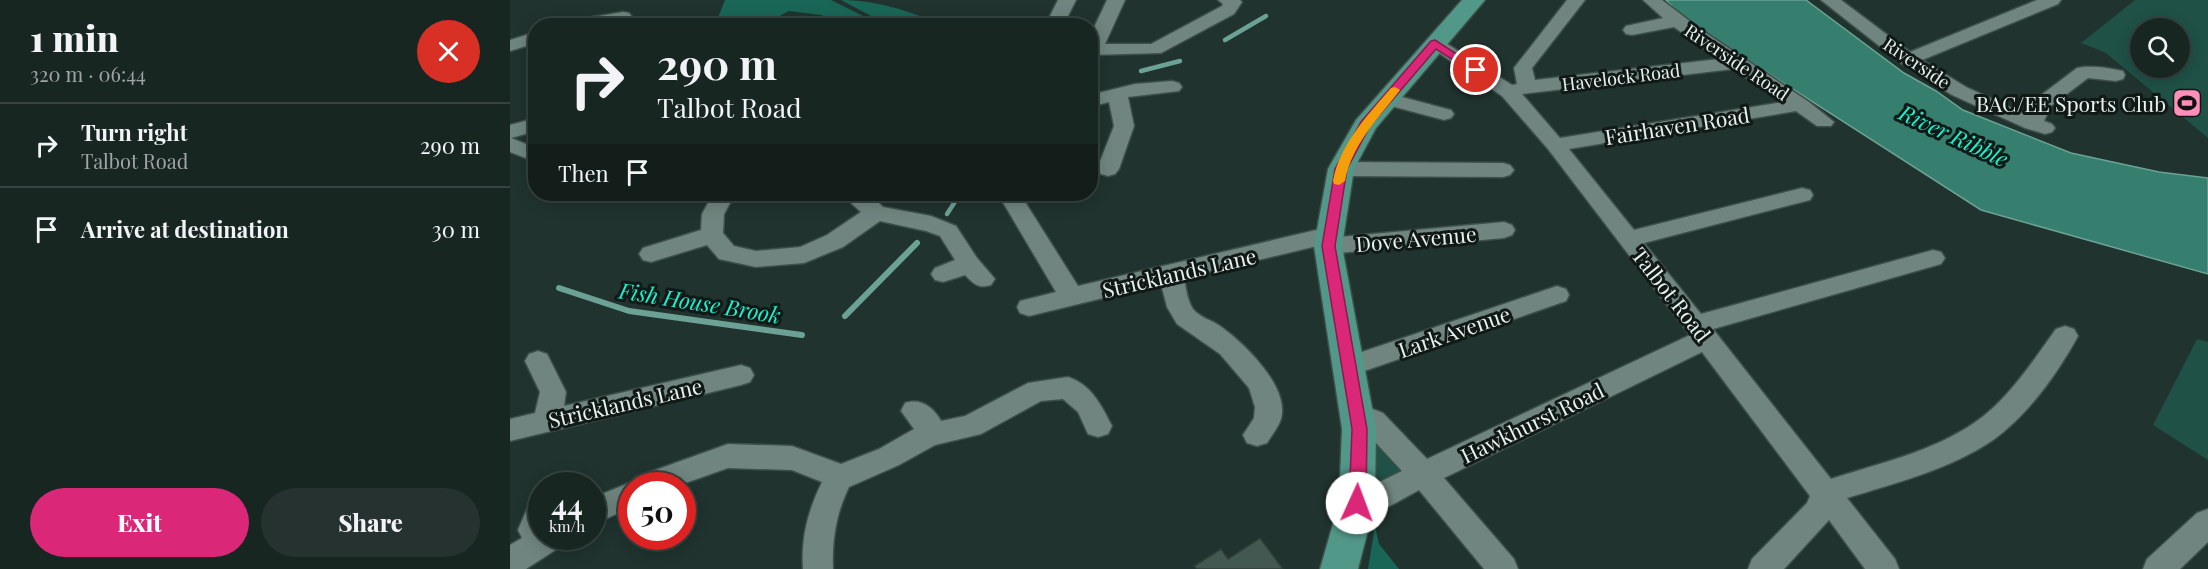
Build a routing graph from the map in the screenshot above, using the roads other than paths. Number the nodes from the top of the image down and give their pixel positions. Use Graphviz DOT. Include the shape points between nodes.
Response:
graph roads {
  1 [pos="1067,0"];
  2 [pos="1116,0"];
  3 [pos="1474,0"];
  4 [pos="1576,0"];
  5 [pos="1652,0"];
  6 [pos="1830,0"];
  7 [pos="2052,0"];
  8 [pos="1233,1"];
  9 [pos="623,17"];
  10 [pos="617,18"];
  11 [pos="1058,18"];
  12 [pos="1676,21"];
  13 [pos="1632,30"];
  14 [pos="1098,38"];
  15 [pos="528,40"];
  16 [pos="1435,44"];
  17 [pos="510,46"];
  18 [pos="1098,50"];
  19 [pos="1908,59"];
  20 [pos="1734,63"];
  21 [pos="2116,75"];
  22 [pos="1172,87"];
  23 [pos="1518,89"];
  24 [pos="1120,93"];
  25 [pos="1098,99"];
  26 [pos="1387,99"];
  27 [pos="1800,105"];
  28 [pos="1444,114"];
  29 [pos="1824,122"];
  30 [pos="528,126"];
  31 [pos="510,132"];
  32 [pos="510,144"];
  33 [pos="1555,145"];
  34 [pos="528,152"];
  35 [pos="1108,169"];
  36 [pos="1341,169"];
  37 [pos="1503,170"];
  38 [pos="1802,195"];
  39 [pos="720,201"];
  40 [pos="862,201"];
  41 [pos="1013,201"];
  42 [pos="876,213"];
  43 [pos="1504,231"];
  44 [pos="712,236"];
  45 [pos="1629,239"];
  46 [pos="1329,241"];
  47 [pos="651,254"];
  48 [pos="1933,258"];
  49 [pos="943,274"];
  50 [pos="1171,274"];
  51 [pos="1557,295"];
  52 [pos="1072,297"];
  53 [pos="1029,307"];
  54 [pos="1702,332"];
  55 [pos="2065,336"];
  56 [pos="538,361"];
  57 [pos="1350,366"];
  58 [pos="741,375"];
  59 [pos="915,411"];
  60 [pos="1357,414"];
  61 [pos="547,421"];
  62 [pos="1098,426"];
  63 [pos="510,430"];
  64 [pos="929,435"];
  65 [pos="1257,435"];
  66 [pos="680,472"];
  67 [pos="1424,475"];
  68 [pos="839,478"];
  69 [pos="1826,493"];
  70 [pos="1357,503"];
  71 [pos="2208,522"];
  72 [pos="529,550"];
  73 [pos="510,562"];
  74 [pos="818,569"];
  75 [pos="1339,569"];
  76 [pos="1503,569"];
  77 [pos="1763,569"];
  78 [pos="1884,569"];
  79 [pos="2158,569"];
  1 -- 11 [label="street"];
  2 -- 14 [label="street"];
  3 -- 16 [label="main road"];
  4 -- 23 [label="street" via="1523,68"];
  5 -- 12 [label="street, Riverside Road"];
  6 -- 19 [label="street, Riverside"];
  7 -- 19 [label="street"];
  8 -- 18 [label="street" via="1228,10 1155,49"];
  9 -- 10 [label="street"];
  12 -- 13 [label="street"];
  12 -- 20 [label="street, Riverside Road"];
  15 -- 17 [label="street"];
  16 -- 23 [label="street, Talbot Road"];
  16 -- 26 [label="main road"];
  19 -- 21 [label="street, Riverside" via="1967,96 2039,126 2043,102 2084,72"];
  20 -- 23 [label="street, Havelock Road"];
  20 -- 27 [label="street, Riverside Road"];
  22 -- 24 [label="street"];
  23 -- 33 [label="street, Talbot Road"];
  24 -- 25 [label="street"];
  24 -- 35 [label="street" via="1117,106 1125,119 1124,126"];
  26 -- 28 [label="street"];
  26 -- 36 [label="main road" via="1365,124"];
  27 -- 29 [label="street, Riverside Road"];
  27 -- 33 [label="street, Fairhaven Road"];
  30 -- 31 [label="street"];
  32 -- 34 [label="street"];
  33 -- 45 [label="street, Talbot Road"];
  36 -- 37 [label="street"];
  36 -- 46 [label="main road"];
  38 -- 45 [label="street"];
  39 -- 44 [label="street" via="713,214"];
  40 -- 42 [label="street"];
  41 -- 52 [label="street"];
  42 -- 44 [label="street" via="835,241 804,255 756,259 727,253"];
  42 -- 49 [label="street" via="948,231 976,271"];
  43 -- 46 [label="street, Dove Avenue"];
  44 -- 47 [label="street"];
  45 -- 54 [label="street, Talbot Road"];
  46 -- 50 [label="street, Stricklands Lane"];
  46 -- 57 [label="main road"];
  48 -- 54 [label="street, Hawkhurst Road"];
  50 -- 52 [label="street, Stricklands Lane"];
  50 -- 65 [label="street" via="1177,303 1187,319 1233,348 1257,380 1267,400 1267,418"];
  51 -- 57 [label="street, Lark Avenue"];
  52 -- 53 [label="street, Stricklands Lane"];
  54 -- 67 [label="street, Hawkhurst Road"];
  54 -- 69 [label="street, Talbot Road"];
  55 -- 69 [label="street" via="1998,421 1963,445"];
  56 -- 61 [label="street" via="553,392"];
  57 -- 60 [label="main road"];
  58 -- 61 [label="street, Stricklands Lane"];
  59 -- 64 [label="street" via="927,421"];
  60 -- 67 [label="street" via="1373,421"];
  60 -- 70 [label="main road"];
  61 -- 63 [label="street, Stricklands Lane"];
  62 -- 64 [label="street" via="1088,405 1068,388 1037,391 971,426"];
  64 -- 68 [label="street"];
  66 -- 68 [label="street" via="728,456 792,458"];
  67 -- 70 [label="street, Hawkhurst Road"];
  67 -- 76 [label="street"];
  68 -- 74 [label="street" via="823,509 816,546"];
  69 -- 77 [label="street" via="1818,512"];
  69 -- 78 [label="street, Talbot Road"];
  70 -- 75 [label="main road"];
  71 -- 79 [label="street"];
  72 -- 73 [label="street"];
}
